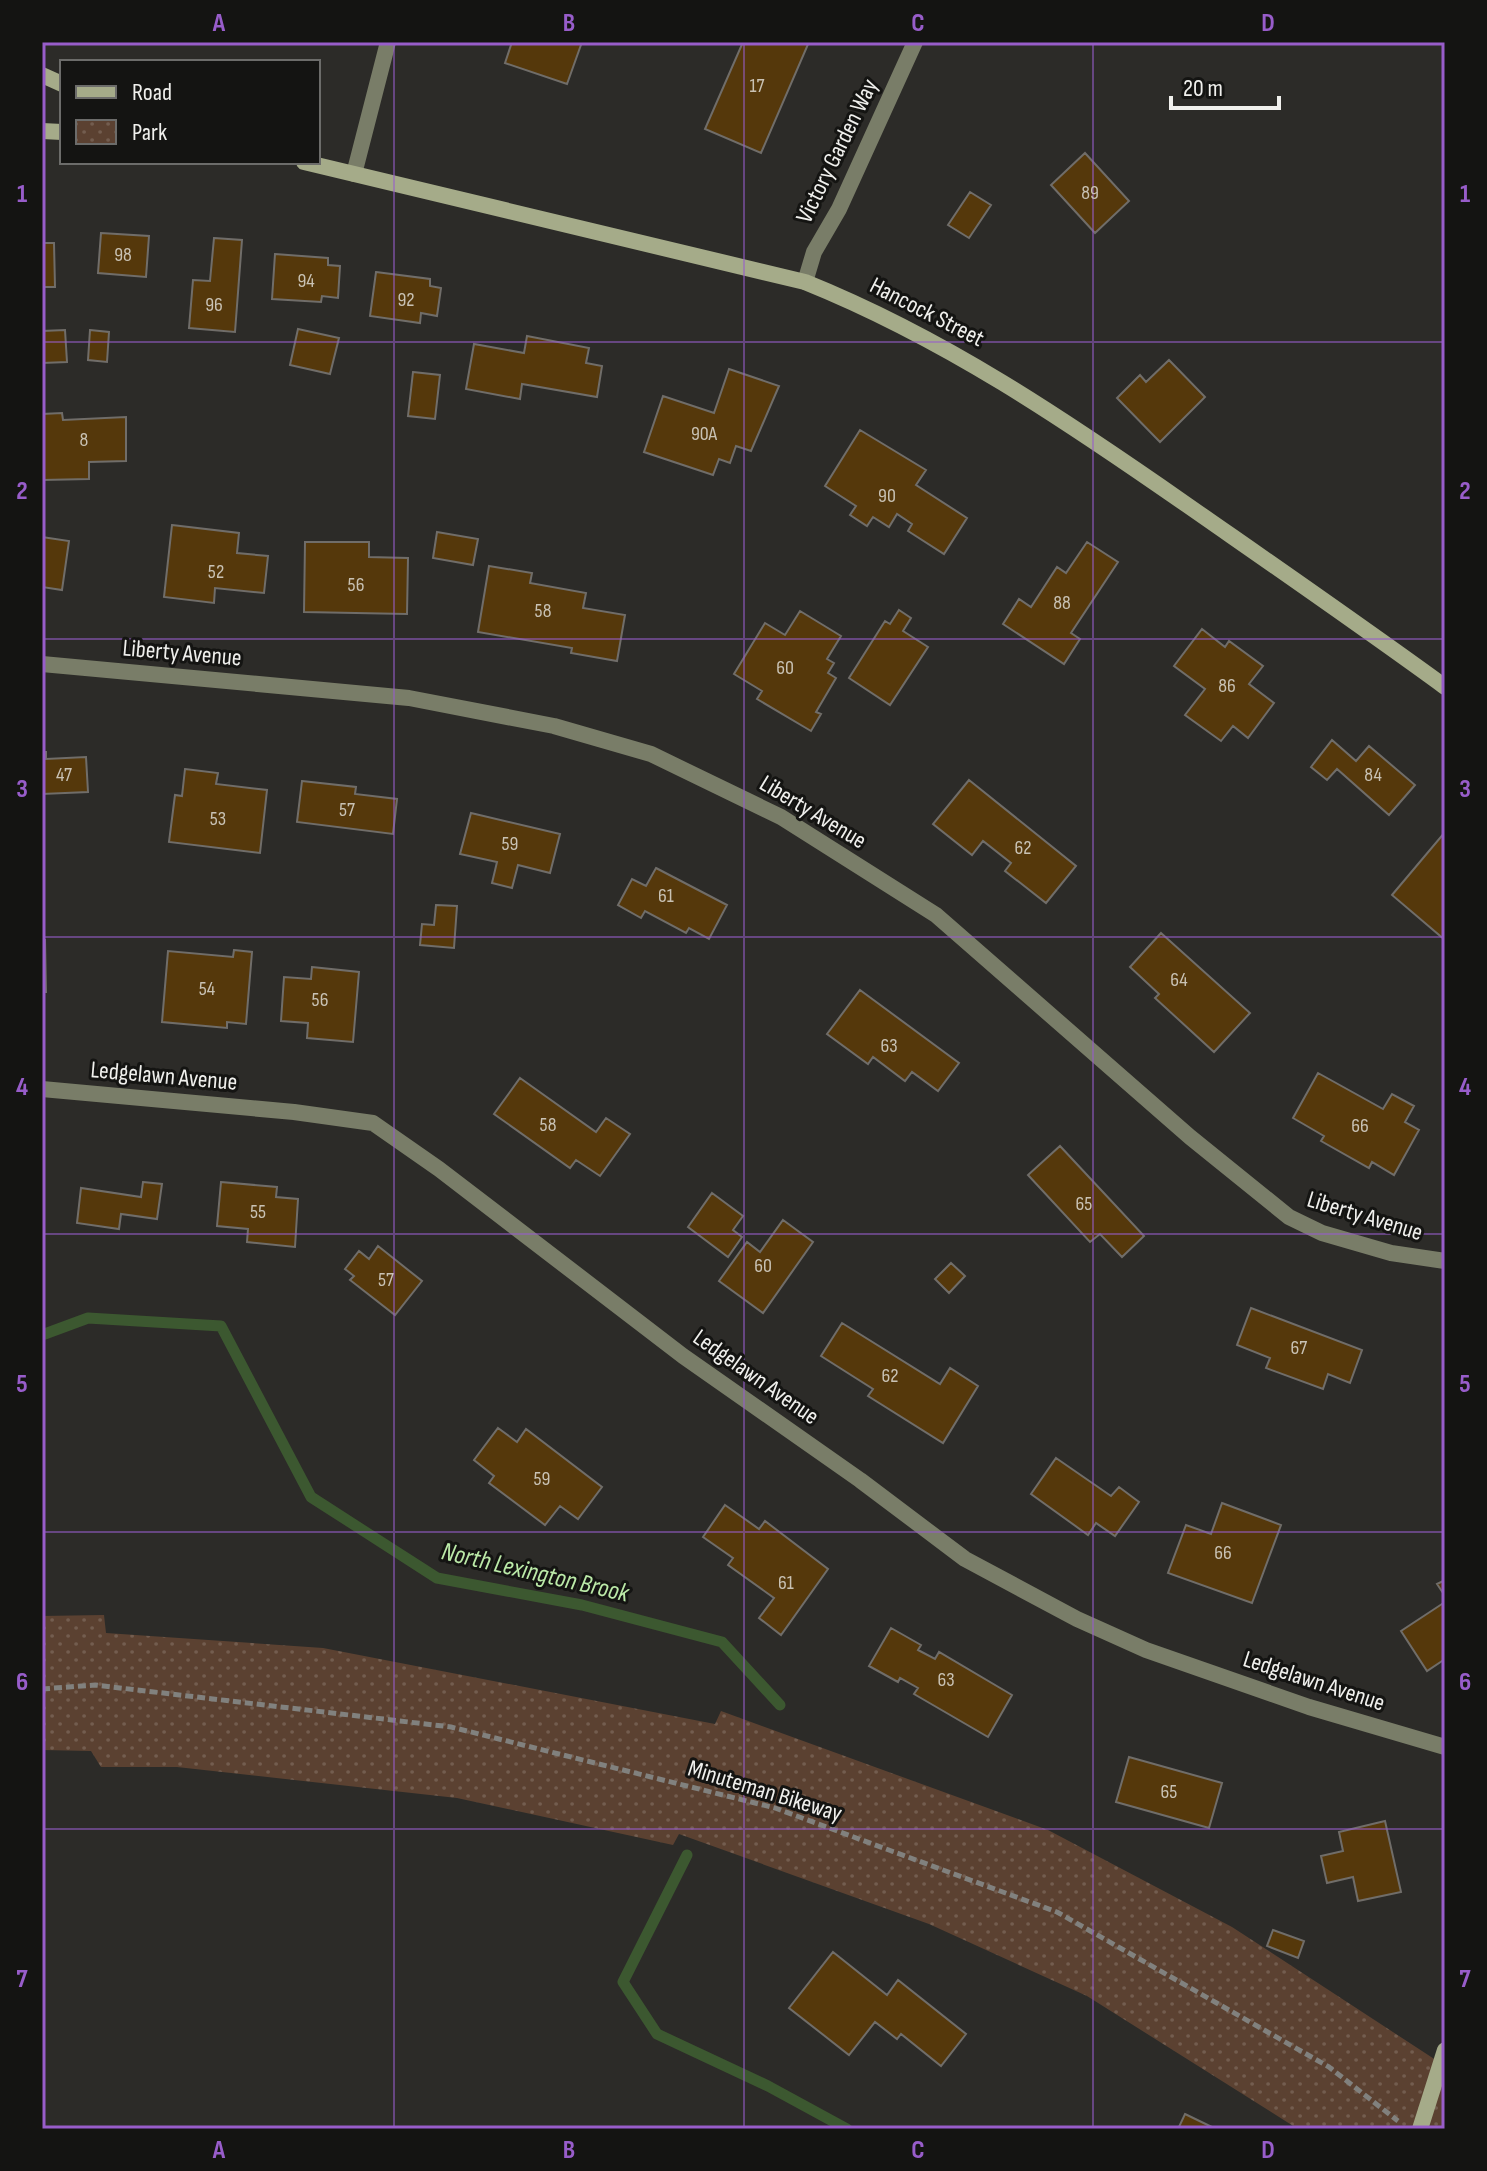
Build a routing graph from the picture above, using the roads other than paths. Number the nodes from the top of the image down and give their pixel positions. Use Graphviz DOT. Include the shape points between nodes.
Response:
graph roads {
  1 [pos="388,42"];
  2 [pos="915,42"];
  3 [pos="312,164"];
  4 [pos="354,174"];
  5 [pos="805,282"];
  6 [pos="42,664"];
  7 [pos="1445,687"];
  8 [pos="42,1089"];
  9 [pos="1445,1261"];
  10 [pos="1445,1747"];
  11 [pos="1445,2050"];
  12 [pos="1420,2129"];
  1 -- 4 [label="street"];
  2 -- 5 [label="street, Victory Garden Way" via="814,252"];
  3 -- 4 [label="main road, Hancock Street"];
  4 -- 5 [label="main road, Hancock Street"];
  5 -- 7 [label="main road, Hancock Street" via="963,356 1089,437"];
  6 -- 9 [label="street, Liberty Avenue" via="424,701 588,734 651,754 781,817 936,915 1289,1217 1322,1233 1391,1253"];
  8 -- 10 [label="street, Ledgelawn Avenue" via="373,1123 965,1559 1146,1650"];
  11 -- 12 [label="main road"];
}
